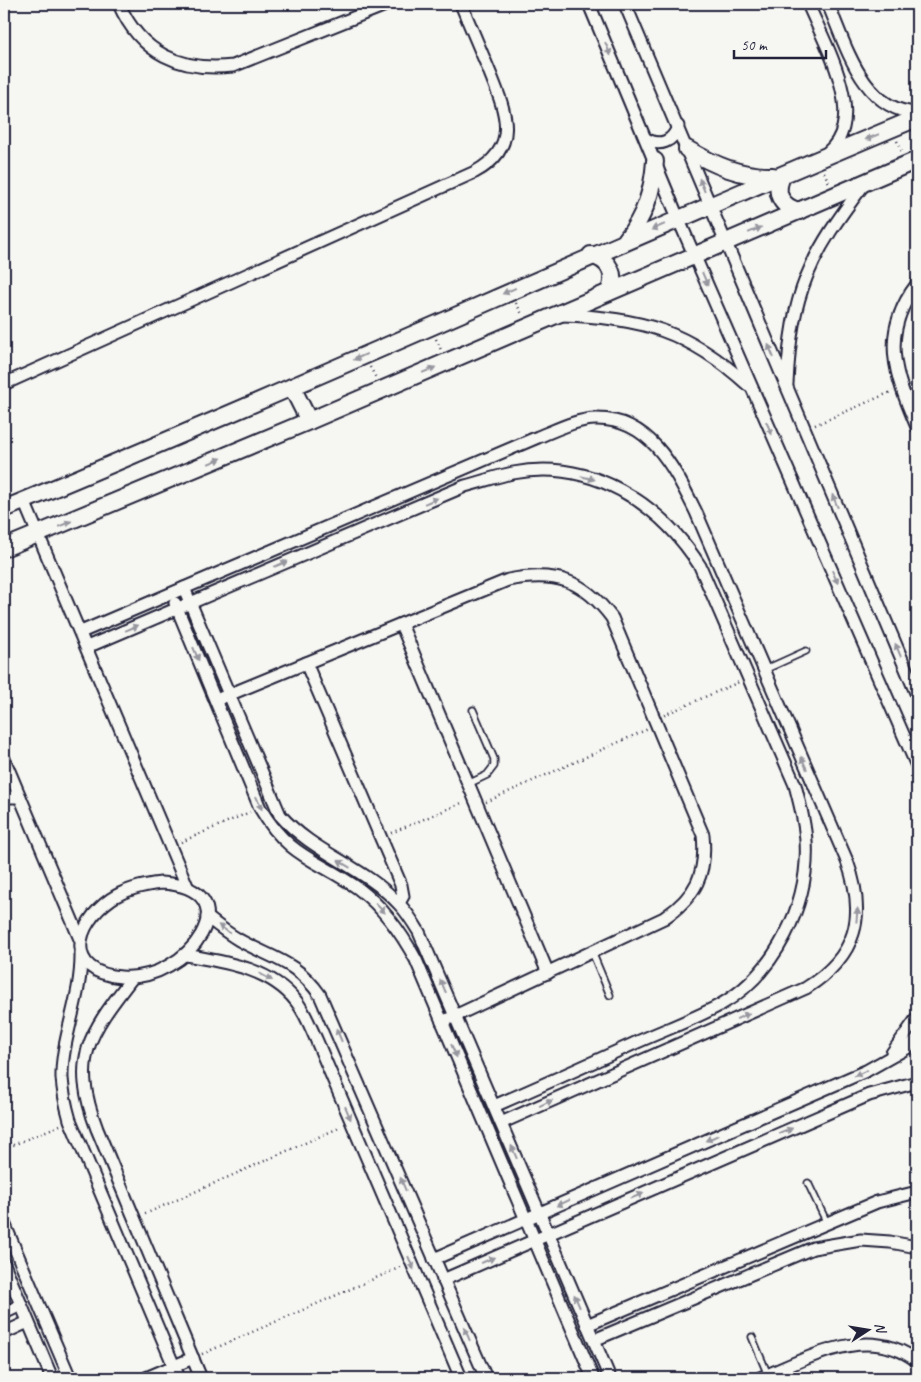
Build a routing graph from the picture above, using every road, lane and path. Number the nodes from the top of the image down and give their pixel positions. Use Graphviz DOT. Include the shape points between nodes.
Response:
graph roads {
  1 [pos="119,4"];
  2 [pos="388,4"];
  3 [pos="461,4"];
  4 [pos="589,4"];
  5 [pos="625,4"];
  6 [pos="808,4"];
  7 [pos="828,4"];
  8 [pos="838,4"];
  9 [pos="834,17"];
  10 [pos="848,50"];
  11 [pos="831,58"];
  12 [pos="917,113"];
  13 [pos="917,118"];
  14 [pos="678,126"];
  15 [pos="891,129"];
  16 [pos="646,139"];
  17 [pos="687,149"];
  18 [pos="821,158"];
  19 [pos="655,161"];
  20 [pos="912,162"];
  21 [pos="783,175"];
  22 [pos="866,182"];
  23 [pos="835,196"];
  24 [pos="710,205"];
  25 [pos="799,211"];
  26 [pos="678,218"];
  27 [pos="626,240"];
  28 [pos="726,242"];
  29 [pos="591,255"];
  30 [pos="694,256"];
  31 [pos="917,284"];
  32 [pos="510,291"];
  33 [pos="609,292"];
  34 [pos="556,315"];
  35 [pos="430,326"];
  36 [pos="528,327"];
  37 [pos="364,355"];
  38 [pos="446,362"];
  39 [pos="4,384"];
  40 [pos="292,386"];
  41 [pos="901,387"];
  42 [pos="752,388"];
  43 [pos="787,388"];
  44 [pos="382,390"];
  45 [pos="309,421"];
  46 [pos="917,427"];
  47 [pos="805,430"];
  48 [pos="24,501"];
  49 [pos="4,509"];
  50 [pos="39,535"];
  51 [pos="706,536"];
  52 [pos="687,545"];
  53 [pos="4,548"];
  54 [pos="184,588"];
  55 [pos="171,593"];
  56 [pos="191,603"];
  57 [pos="177,609"];
  58 [pos="401,624"];
  59 [pos="81,632"];
  60 [pos="87,647"];
  61 [pos="806,651"];
  62 [pos="306,663"];
  63 [pos="764,670"];
  64 [pos="749,677"];
  65 [pos="229,695"];
  66 [pos="917,695"];
  67 [pos="216,700"];
  68 [pos="473,710"];
  69 [pos="657,721"];
  70 [pos="5,766"];
  71 [pos="917,766"];
  72 [pos="468,784"];
  73 [pos="4,797"];
  74 [pos="20,797"];
  75 [pos="476,802"];
  76 [pos="260,808"];
  77 [pos="380,838"];
  78 [pos="171,846"];
  79 [pos="186,886"];
  80 [pos="399,903"];
  81 [pos="207,917"];
  82 [pos="80,939"];
  83 [pos="592,952"];
  84 [pos="82,953"];
  85 [pos="186,955"];
  86 [pos="548,973"];
  87 [pos="132,978"];
  88 [pos="610,995"];
  89 [pos="704,1012"];
  90 [pos="456,1016"];
  91 [pos="917,1018"];
  92 [pos="442,1022"];
  93 [pos="711,1030"];
  94 [pos="917,1039"];
  95 [pos="885,1061"];
  96 [pos="917,1082"];
  97 [pos="886,1090"];
  98 [pos="917,1090"];
  99 [pos="494,1106"];
  100 [pos="90,1111"];
  101 [pos="70,1120"];
  102 [pos="351,1122"];
  103 [pos="502,1123"];
  104 [pos="382,1136"];
  105 [pos="361,1145"];
  106 [pos="4,1149"];
  107 [pos="808,1183"];
  108 [pos="917,1192"];
  109 [pos="540,1213"];
  110 [pos="134,1218"];
  111 [pos="526,1219"];
  112 [pos="4,1222"];
  113 [pos="827,1223"];
  114 [pos="806,1232"];
  115 [pos="549,1234"];
  116 [pos="534,1240"];
  117 [pos="917,1247"];
  118 [pos="813,1248"];
  119 [pos="434,1259"];
  120 [pos="411,1263"];
  121 [pos="4,1264"];
  122 [pos="444,1280"];
  123 [pos="21,1305"];
  124 [pos="4,1313"];
  125 [pos="28,1322"];
  126 [pos="588,1325"];
  127 [pos="4,1332"];
  128 [pos="752,1337"];
  129 [pos="594,1340"];
  130 [pos="193,1358"];
  131 [pos="917,1361"];
  132 [pos="174,1366"];
  133 [pos="764,1376"];
  134 [pos="52,1378"];
  135 [pos="70,1378"];
  136 [pos="146,1378"];
  137 [pos="179,1378"];
  138 [pos="201,1378"];
  139 [pos="461,1378"];
  140 [pos="486,1378"];
  141 [pos="593,1378"];
  142 [pos="610,1378"];
  1 -- 2 [label="street" via="134,31 162,55 179,63 215,68 233,66"];
  3 -- 39 [label="street" via="505,112 504,140 490,162 475,172"];
  4 -- 16 [label="street, one-way"];
  5 -- 14 [label="street"];
  6 -- 11 [label="street"];
  7 -- 9 [label="street"];
  8 -- 9 [label="street"];
  9 -- 10 [label="street"];
  10 -- 11 [label="street" via="842,59"];
  10 -- 12 [label="street" via="868,88 889,105"];
  11 -- 18 [label="street" via="844,94 846,112 836,145"];
  13 -- 15 [label="street"];
  14 -- 16 [label="street" via="672,137 662,143"];
  14 -- 17 [label="street"];
  15 -- 18 [label="street, one-way"];
  15 -- 20 [label="path"];
  16 -- 19 [label="street"];
  17 -- 21 [label="street" via="734,171 759,176"];
  24 -- 17 [label="street, one-way"];
  18 -- 21 [label="street"];
  18 -- 23 [label="path"];
  19 -- 26 [label="street"];
  19 -- 27 [label="street" via="645,209"];
  20 -- 22 [label="street"];
  21 -- 24 [label="street"];
  21 -- 25 [label="street" via="778,188 782,201"];
  22 -- 23 [label="street"];
  22 -- 43 [label="street" via="826,236 800,290 789,349"];
  23 -- 25 [label="street"];
  24 -- 26 [label="street"];
  24 -- 28 [label="street"];
  28 -- 25 [label="street, one-way"];
  26 -- 27 [label="street, one-way"];
  26 -- 30 [label="street"];
  27 -- 29 [label="street"];
  28 -- 30 [label="street"];
  43 -- 28 [label="street, one-way"];
  29 -- 32 [label="street"];
  29 -- 33 [label="street" via="606,262 610,269 612,285"];
  30 -- 33 [label="street"];
  30 -- 42 [label="street, one-way"];
  31 -- 41 [label="street" via="900,312 895,331 895,369"];
  32 -- 35 [label="street, one-way"];
  32 -- 36 [label="path"];
  33 -- 34 [label="street"];
  34 -- 36 [label="street"];
  34 -- 42 [label="street" via="629,320 663,330 695,344"];
  35 -- 37 [label="street"];
  35 -- 38 [label="path"];
  36 -- 38 [label="street"];
  37 -- 40 [label="street, one-way"];
  37 -- 44 [label="path"];
  44 -- 38 [label="street, one-way"];
  40 -- 45 [label="street"];
  40 -- 48 [label="street"];
  41 -- 46 [label="street"];
  41 -- 47 [label="path"];
  42 -- 71 [label="street, one-way"];
  43 -- 47 [label="street"];
  44 -- 45 [label="street"];
  50 -- 45 [label="street, one-way"];
  66 -- 47 [label="street, one-way"];
  48 -- 49 [label="street"];
  48 -- 50 [label="street"];
  50 -- 53 [label="street"];
  50 -- 59 [label="street"];
  51 -- 52 [label="street"];
  51 -- 54 [label="street" via="673,469 647,436 614,420 595,419 538,437"];
  51 -- 63 [label="street"];
  56 -- 52 [label="street, one-way" via="465,486 514,473 570,473 597,480 647,506"];
  52 -- 64 [label="street" via="711,589"];
  54 -- 55 [label="street"];
  54 -- 56 [label="street"];
  55 -- 57 [label="street"];
  55 -- 59 [label="street"];
  56 -- 57 [label="street"];
  56 -- 65 [label="street"];
  60 -- 57 [label="street, one-way"];
  57 -- 67 [label="street, one-way"];
  58 -- 62 [label="street"];
  58 -- 69 [label="street" via="508,580 546,576 566,580 600,602 612,618"];
  58 -- 72 [label="street"];
  59 -- 60 [label="street"];
  60 -- 78 [label="street"];
  61 -- 63 [label="lane"];
  62 -- 65 [label="street"];
  62 -- 77 [label="street"];
  63 -- 64 [label="street"];
  93 -- 63 [label="street, one-way" via="824,977 850,944 856,924 858,903 850,868"];
  64 -- 69 [label="path"];
  64 -- 89 [label="street" via="795,785 803,814 805,872 794,917 771,957 739,991"];
  65 -- 67 [label="street"];
  80 -- 65 [label="street, one-way" via="367,878 307,841 280,815"];
  67 -- 76 [label="street, one-way"];
  68 -- 72 [label="lane" via="494,766 487,775"];
  69 -- 75 [label="path"];
  69 -- 83 [label="street" via="703,835 705,855 702,874 680,907 664,918"];
  70 -- 74 [label="street"];
  72 -- 75 [label="street"];
  73 -- 74 [label="street"];
  74 -- 82 [label="street"];
  75 -- 77 [label="path"];
  75 -- 86 [label="street"];
  76 -- 78 [label="path"];
  76 -- 92 [label="street, one-way" via="279,836 291,847 358,889 391,920 416,960"];
  77 -- 80 [label="street" via="403,890"];
  78 -- 79 [label="street"];
  79 -- 81 [label="street" via="200,896"];
  79 -- 82 [label="street" via="149,884 124,892 112,898 93,916"];
  90 -- 80 [label="street, one-way" via="418,932"];
  81 -- 85 [label="street" via="204,930"];
  104 -- 81 [label="street, one-way" via="329,1012 312,984 287,962 237,939"];
  82 -- 84 [label="street"];
  83 -- 86 [label="street"];
  83 -- 88 [label="lane"];
  84 -- 87 [label="street" via="89,965 101,973"];
  84 -- 101 [label="street" via="80,984 63,1057 63,1085"];
  85 -- 87 [label="street" via="166,969"];
  85 -- 102 [label="street, one-way" via="245,967 282,987 296,1002 316,1039"];
  86 -- 90 [label="street"];
  87 -- 100 [label="street" via="98,1022 88,1043 84,1089"];
  89 -- 93 [label="street"];
  89 -- 99 [label="street"];
  90 -- 92 [label="street"];
  90 -- 99 [label="street"];
  91 -- 95 [label="street"];
  92 -- 111 [label="street, one-way"];
  103 -- 93 [label="street, one-way"];
  94 -- 95 [label="street"];
  95 -- 109 [label="street, one-way"];
  96 -- 97 [label="street"];
  97 -- 98 [label="street"];
  115 -- 97 [label="street, one-way"];
  99 -- 103 [label="street"];
  100 -- 101 [label="street"];
  100 -- 110 [label="street"];
  101 -- 106 [label="path"];
  101 -- 132 [label="street"];
  102 -- 105 [label="street"];
  102 -- 110 [label="path"];
  109 -- 103 [label="street, one-way"];
  104 -- 105 [label="street"];
  119 -- 104 [label="street, one-way"];
  105 -- 120 [label="street"];
  107 -- 113 [label="lane"];
  108 -- 113 [label="street" via="878,1202"];
  109 -- 111 [label="street"];
  109 -- 115 [label="street"];
  110 -- 130 [label="street"];
  111 -- 116 [label="street"];
  111 -- 119 [label="street"];
  112 -- 135 [label="street"];
  113 -- 114 [label="street"];
  114 -- 118 [label="street"];
  114 -- 126 [label="street"];
  115 -- 116 [label="street"];
  126 -- 115 [label="street, one-way"];
  122 -- 116 [label="street, one-way"];
  116 -- 141 [label="street"];
  117 -- 118 [label="street" via="861,1240"];
  118 -- 129 [label="street"];
  119 -- 122 [label="street"];
  120 -- 130 [label="path"];
  120 -- 139 [label="street, one-way"];
  121 -- 123 [label="street"];
  140 -- 122 [label="street, one-way"];
  123 -- 124 [label="street"];
  123 -- 125 [label="street"];
  125 -- 127 [label="street"];
  125 -- 134 [label="street"];
  126 -- 129 [label="street"];
  128 -- 133 [label="lane"];
  129 -- 142 [label="street"];
  130 -- 132 [label="street"];
  130 -- 138 [label="street"];
  131 -- 133 [label="street" via="884,1344 858,1343 833,1349"];
  132 -- 136 [label="street"];
  132 -- 137 [label="street"];
}
